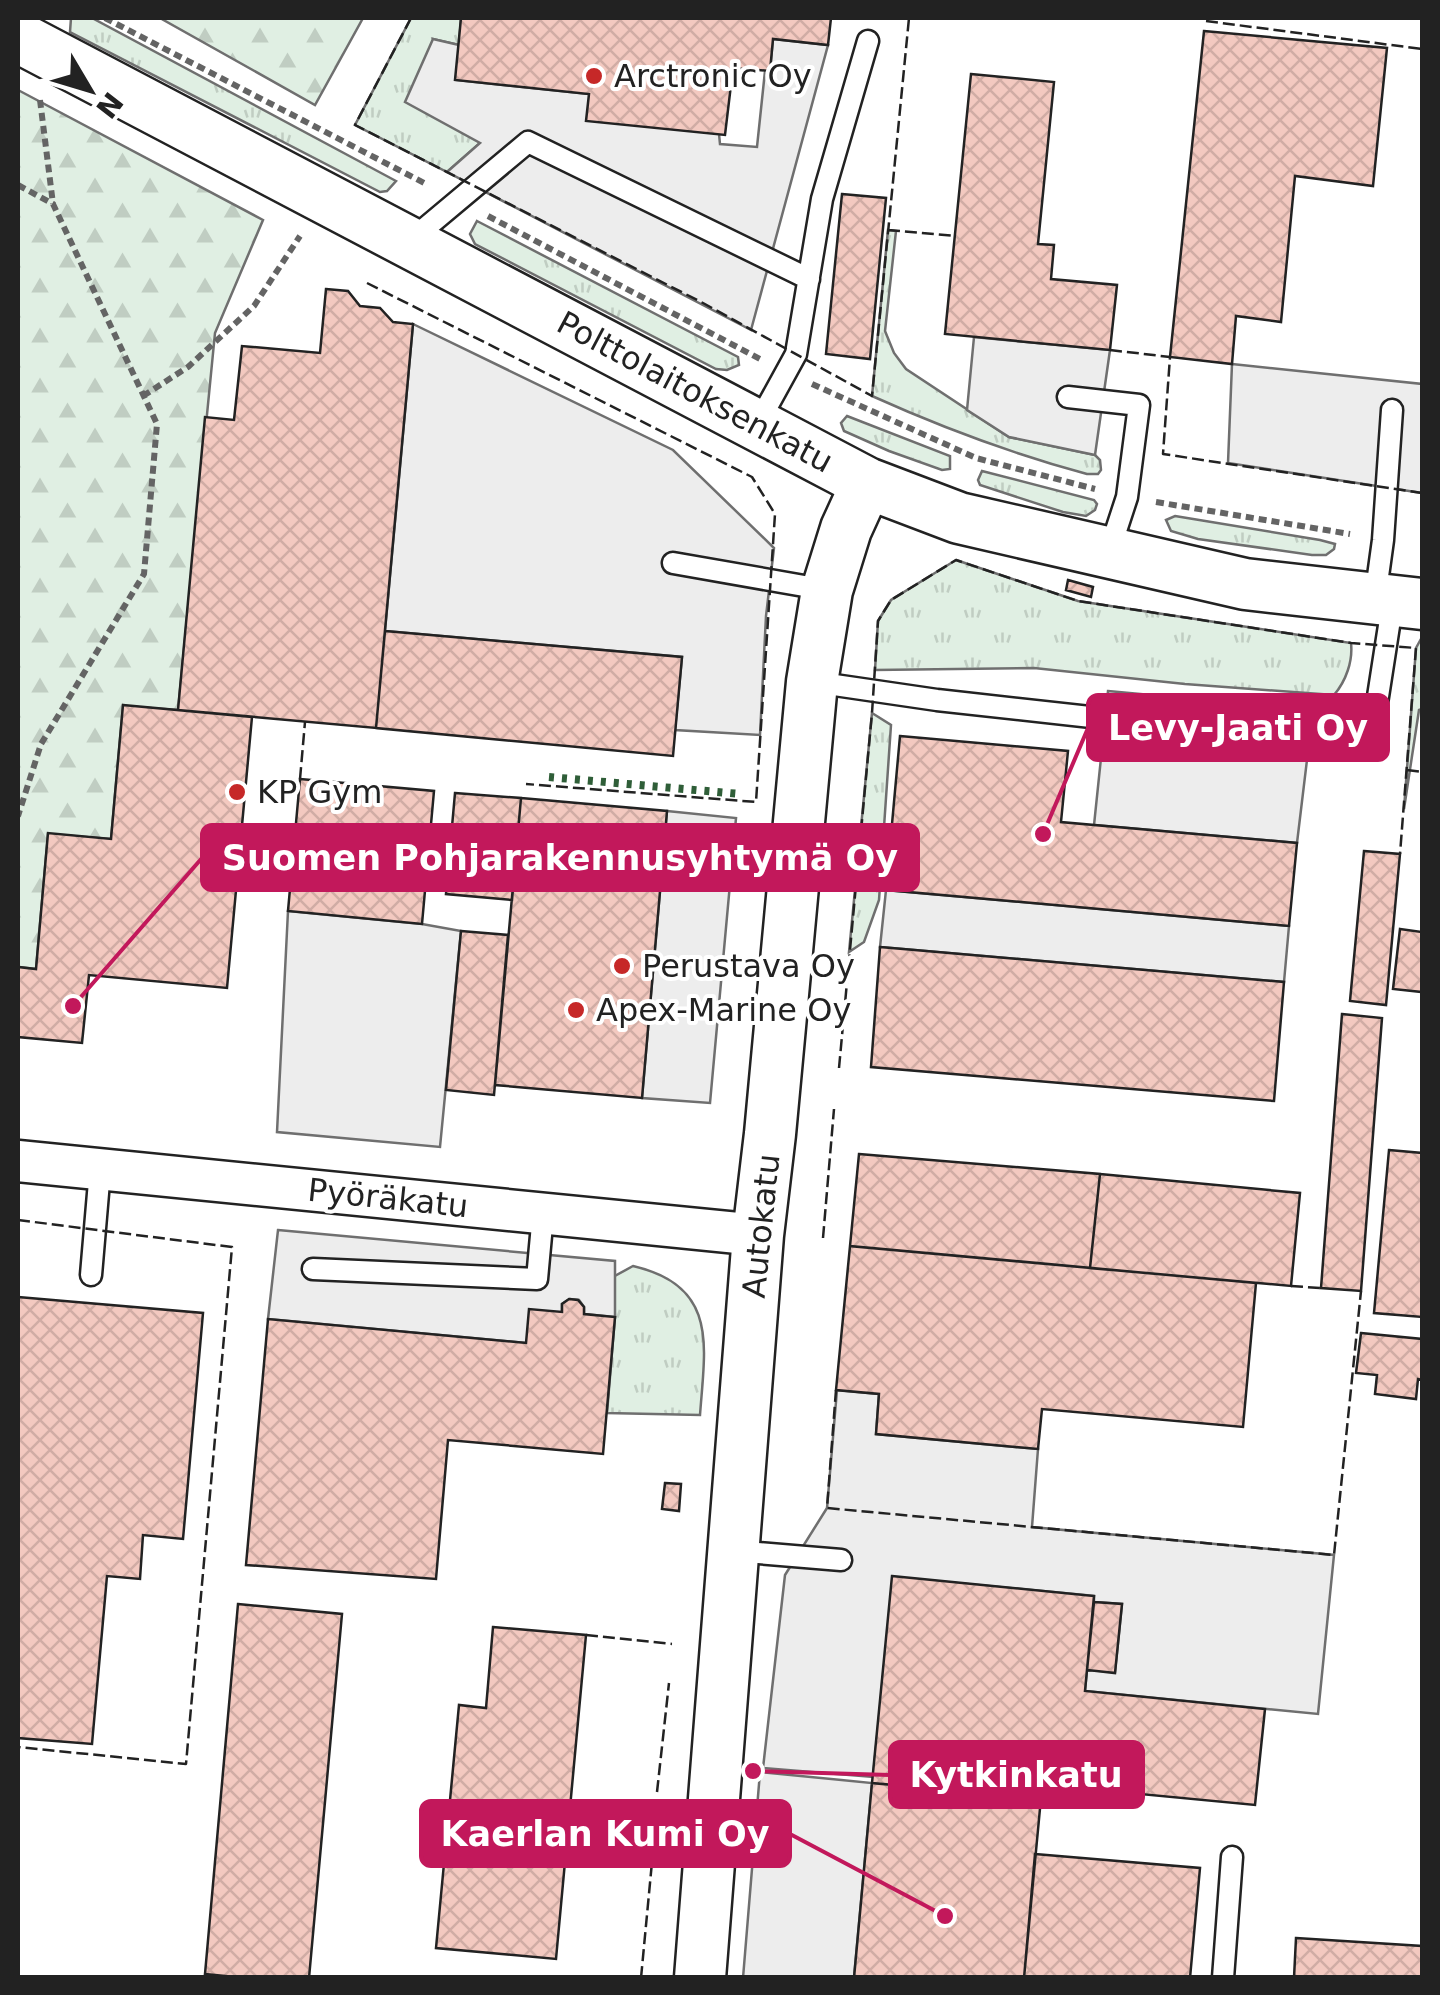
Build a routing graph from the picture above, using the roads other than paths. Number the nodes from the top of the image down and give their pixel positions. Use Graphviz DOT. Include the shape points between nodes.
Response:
graph roads {
  1 [pos="868,41"];
  2 [pos="33,45"];
  3 [pos="410,242"];
  4 [pos="809,278"];
  5 [pos="1068,397"];
  6 [pos="1392,410"];
  7 [pos="757,424"];
  8 [pos="866,482"];
  9 [pos="1109,554"];
  10 [pos="674,563"];
  11 [pos="827,590"];
  12 [pos="1397,600"];
  13 [pos="812,682"];
  14 [pos="18,1161"];
  15 [pos="100,1170"];
  16 [pos="543,1214"];
  17 [pos="758,1235"];
  18 [pos="314,1268"];
  19 [pos="91,1275"];
  20 [pos="734,1550"];
  21 [pos="842,1560"];
  22 [pos="1232,1856"];
  23 [pos="700,1978"];
  24 [pos="1223,1978"];
  1 -- 4 [label="lane" via="822,199"];
  2 -- 3 [label="street, Polttolaitoksenkatu"];
  3 -- 4 [label="lane" via="528,142"];
  3 -- 7 [label="street, Polttolaitoksenkatu"];
  4 -- 7 [label="lane" via="796,354"];
  5 -- 9 [label="lane" via="1139,404 1127,498"];
  6 -- 12 [label="lane" via="1383,540"];
  7 -- 8 [label="street, Polttolaitoksenkatu"];
  8 -- 9 [label="street, Polttolaitoksenkatu" via="959,518"];
  8 -- 11 [label="street, Autokatu"];
  9 -- 12 [label="street, Polttolaitoksenkatu" via="1244,584"];
  10 -- 11 [label="lane"];
  11 -- 13 [label="street, Autokatu"];
  12 -- 13 [label="lane" via="1370,748"];
  13 -- 17 [label="street, Autokatu"];
  14 -- 15 [label="street, Pyöräkatu"];
  15 -- 16 [label="street, Pyöräkatu"];
  15 -- 19 [label="lane"];
  16 -- 17 [label="street, Pyöräkatu"];
  16 -- 18 [label="lane" via="537,1279"];
  17 -- 20 [label="street, Autokatu"];
  20 -- 21 [label="lane"];
  20 -- 23 [label="street, Autokatu"];
  22 -- 24 [label="lane"];
}
